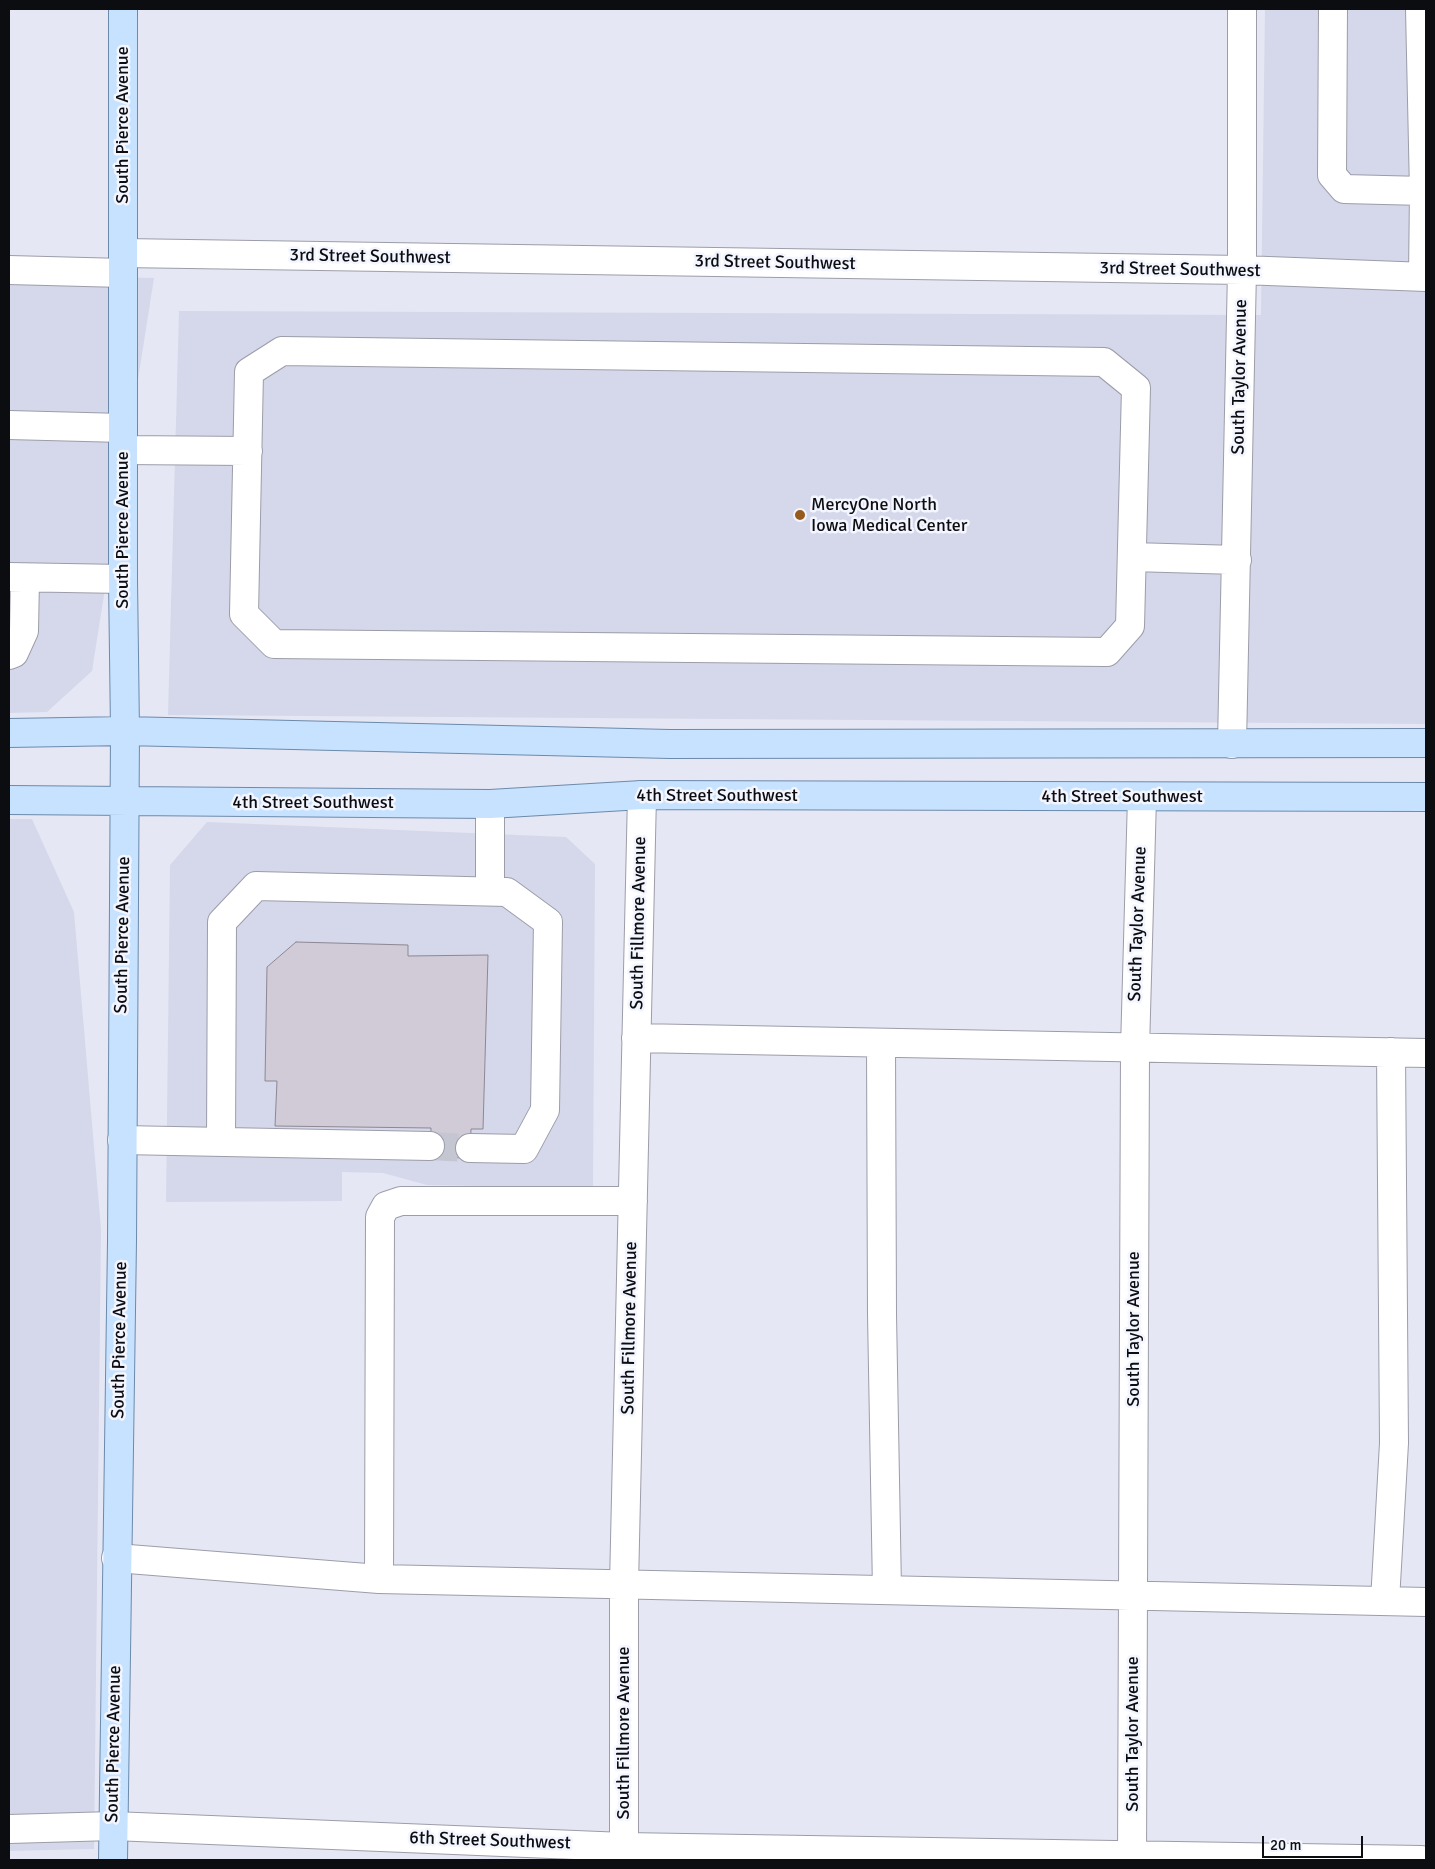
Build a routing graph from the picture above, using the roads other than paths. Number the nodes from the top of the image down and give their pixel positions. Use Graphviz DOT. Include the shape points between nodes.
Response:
graph roads {
  1 [pos="123,9"];
  2 [pos="1242,9"];
  3 [pos="1333,9"];
  4 [pos="1420,9"];
  5 [pos="1424,191"];
  6 [pos="123,263"];
  7 [pos="9,270"];
  8 [pos="1242,270"];
  9 [pos="1425,277"];
  10 [pos="9,425"];
  11 [pos="122,439"];
  12 [pos="248,451"];
  13 [pos="1132,558"];
  14 [pos="1236,560"];
  15 [pos="17,578"];
  16 [pos="122,579"];
  17 [pos="9,655"];
  18 [pos="125,731"];
  19 [pos="9,732"];
  20 [pos="1426,743"];
  21 [pos="1232,744"];
  22 [pos="642,795"];
  23 [pos="1142,797"];
  24 [pos="1426,797"];
  25 [pos="9,800"];
  26 [pos="125,801"];
  27 [pos="490,804"];
  28 [pos="490,891"];
  29 [pos="636,1038"];
  30 [pos="881,1044"];
  31 [pos="1135,1049"];
  32 [pos="1391,1052"];
  33 [pos="1426,1053"];
  34 [pos="122,1140"];
  35 [pos="221,1142"];
  36 [pos="430,1146"];
  37 [pos="470,1148"];
  38 [pos="633,1201"];
  39 [pos="116,1558"];
  40 [pos="380,1579"];
  41 [pos="624,1585"];
  42 [pos="887,1590"];
  43 [pos="1133,1594"];
  44 [pos="1385,1601"];
  45 [pos="1426,1602"];
  46 [pos="113,1826"];
  47 [pos="9,1829"];
  48 [pos="624,1854"];
  49 [pos="1132,1858"];
  50 [pos="113,1860"];
  51 [pos="1421,1860"];
  1 -- 6 [label="main road, South Pierce Avenue"];
  2 -- 8 [label="street, South Taylor Avenue"];
  3 -- 5 [label="street" via="1332,175 1344,189"];
  4 -- 5 [label="street"];
  5 -- 9 [label="street"];
  6 -- 7 [label="street, 3rd Street Southwest"];
  6 -- 8 [label="street, 3rd Street Southwest"];
  6 -- 11 [label="main road, South Pierce Avenue"];
  8 -- 9 [label="street, 3rd Street Southwest"];
  8 -- 14 [label="street, South Taylor Avenue"];
  10 -- 11 [label="street"];
  11 -- 12 [label="street"];
  11 -- 16 [label="main road, South Pierce Avenue"];
  12 -- 13 [label="street" via="244,614 274,644 1107,652 1130,626"];
  12 -- 13 [label="street" via="249,372 282,351 1104,362 1136,388"];
  13 -- 14 [label="street"];
  14 -- 21 [label="street, South Taylor Avenue"];
  15 -- 16 [label="street"];
  15 -- 17 [label="street" via="24,631 14,653"];
  16 -- 18 [label="main road, South Pierce Avenue"];
  18 -- 19 [label="main road"];
  18 -- 21 [label="main road" via="670,744"];
  18 -- 26 [label="main road, South Pierce Avenue"];
  20 -- 21 [label="main road"];
  22 -- 23 [label="main road, 4th Street Southwest"];
  22 -- 27 [label="main road, 4th Street Southwest"];
  22 -- 29 [label="street, South Fillmore Avenue"];
  23 -- 24 [label="main road, 4th Street Southwest"];
  23 -- 31 [label="street, South Taylor Avenue"];
  25 -- 26 [label="main road, 4th Street Southwest"];
  26 -- 27 [label="main road, 4th Street Southwest"];
  26 -- 34 [label="main road, South Pierce Avenue"];
  27 -- 28 [label="street"];
  28 -- 35 [label="street" via="256,886 222,922"];
  28 -- 37 [label="street" via="507,892 548,922 545,1110 524,1149"];
  29 -- 30 [label="street"];
  29 -- 38 [label="street, South Fillmore Avenue"];
  30 -- 31 [label="street"];
  30 -- 42 [label="street"];
  31 -- 32 [label="street"];
  31 -- 43 [label="street, South Taylor Avenue"];
  32 -- 33 [label="street"];
  32 -- 44 [label="street" via="1394,1443"];
  34 -- 35 [label="street"];
  34 -- 39 [label="main road, South Pierce Avenue"];
  35 -- 36 [label="street"];
  38 -- 40 [label="street" via="401,1201 386,1206 380,1217"];
  38 -- 41 [label="street, South Fillmore Avenue"];
  39 -- 40 [label="street"];
  39 -- 46 [label="main road, South Pierce Avenue"];
  40 -- 41 [label="street"];
  41 -- 42 [label="street"];
  41 -- 48 [label="street, South Fillmore Avenue"];
  42 -- 43 [label="street"];
  43 -- 44 [label="street"];
  43 -- 49 [label="street, South Taylor Avenue"];
  44 -- 45 [label="street"];
  46 -- 47 [label="street, 6th Street Southwest"];
  46 -- 48 [label="street, 6th Street Southwest"];
  46 -- 50 [label="main road, South Pierce Avenue"];
  48 -- 49 [label="street, 6th Street Southwest"];
  49 -- 51 [label="street, 6th Street Southwest"];
}
